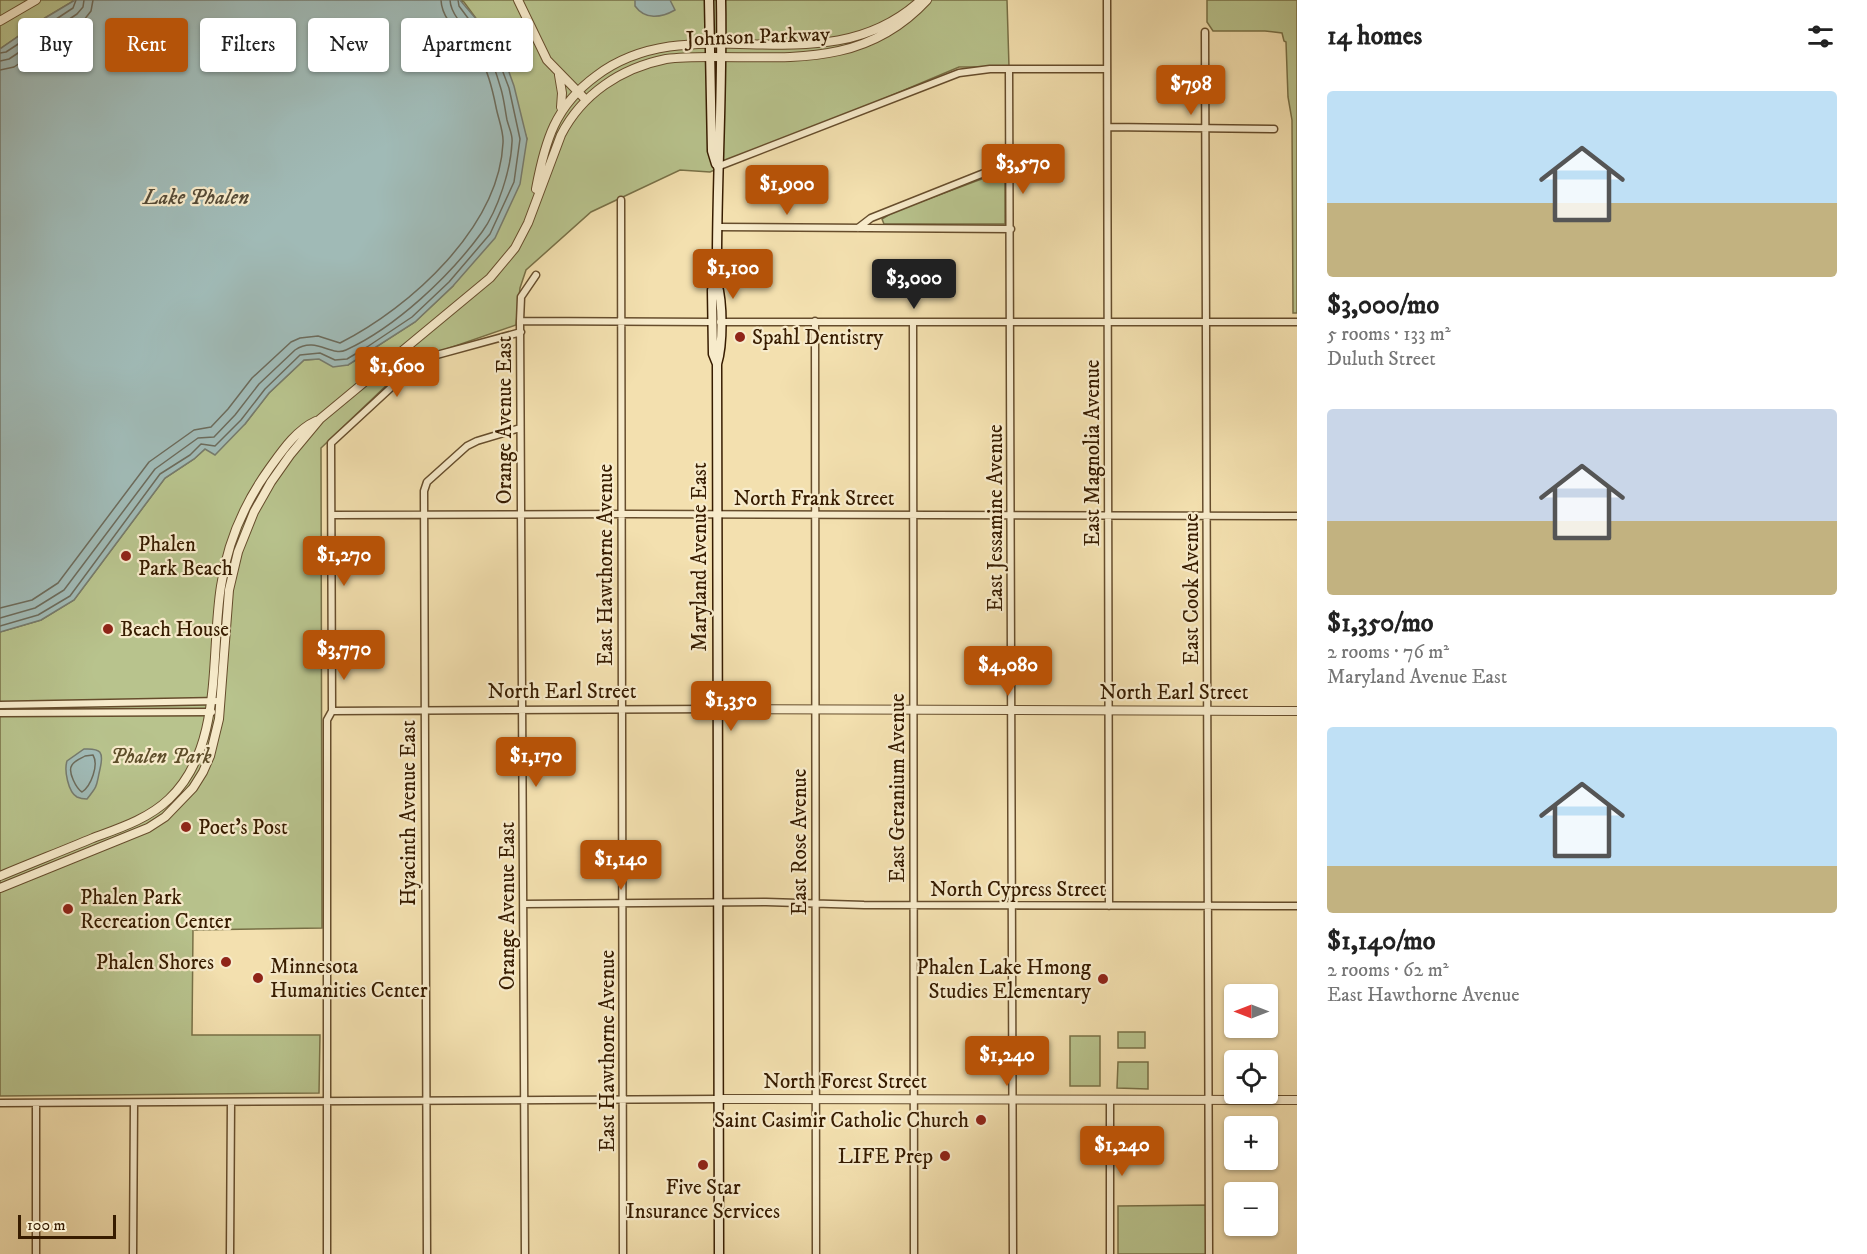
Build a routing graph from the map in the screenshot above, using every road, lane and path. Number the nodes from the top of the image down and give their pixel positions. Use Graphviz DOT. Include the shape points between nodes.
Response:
graph roads {
  1 [pos="36,0"];
  2 [pos="518,0"];
  3 [pos="709,0"];
  4 [pos="722,0"];
  5 [pos="921,0"];
  6 [pos="927,0"];
  7 [pos="1107,0"];
  8 [pos="0,21"];
  9 [pos="1205,32"];
  10 [pos="709,45"];
  11 [pos="722,45"];
  12 [pos="709,57"];
  13 [pos="722,57"];
  14 [pos="1009,69"];
  15 [pos="1107,69"];
  16 [pos="558,73"];
  17 [pos="576,92"];
  18 [pos="586,100"];
  19 [pos="560,112"];
  20 [pos="1108,127"];
  21 [pos="1206,128"];
  22 [pos="1274,129"];
  23 [pos="717,167"];
  24 [pos="1011,169"];
  25 [pos="621,200"];
  26 [pos="534,206"];
  27 [pos="717,227"];
  28 [pos="858,228"];
  29 [pos="1011,229"];
  30 [pos="536,275"];
  31 [pos="520,321"];
  32 [pos="621,321"];
  33 [pos="815,321"];
  34 [pos="716,322"];
  35 [pos="913,322"];
  36 [pos="1011,322"];
  37 [pos="1108,322"];
  38 [pos="1207,322"];
  39 [pos="1297,322"];
  40 [pos="521,332"];
  41 [pos="320,419"];
  42 [pos="520,428"];
  43 [pos="521,514"];
  44 [pos="621,514"];
  45 [pos="717,514"];
  46 [pos="332,515"];
  47 [pos="424,515"];
  48 [pos="815,515"];
  49 [pos="913,515"];
  50 [pos="1011,515"];
  51 [pos="1108,516"];
  52 [pos="1207,516"];
  53 [pos="1297,516"];
  54 [pos="210,701"];
  55 [pos="220,701"];
  56 [pos="0,705"];
  57 [pos="523,709"];
  58 [pos="623,709"];
  59 [pos="718,709"];
  60 [pos="816,709"];
  61 [pos="913,709"];
  62 [pos="424,710"];
  63 [pos="1012,710"];
  64 [pos="1109,710"];
  65 [pos="219,711"];
  66 [pos="332,711"];
  67 [pos="1207,711"];
  68 [pos="1297,711"];
  69 [pos="209,712"];
  70 [pos="0,714"];
  71 [pos="0,876"];
  72 [pos="0,888"];
  73 [pos="623,903"];
  74 [pos="718,903"];
  75 [pos="524,904"];
  76 [pos="816,904"];
  77 [pos="914,905"];
  78 [pos="1012,906"];
  79 [pos="1109,906"];
  80 [pos="1208,906"];
  81 [pos="1297,906"];
  82 [pos="718,1099"];
  83 [pos="815,1099"];
  84 [pos="524,1100"];
  85 [pos="624,1100"];
  86 [pos="914,1100"];
  87 [pos="1012,1100"];
  88 [pos="1110,1100"];
  89 [pos="1209,1100"];
  90 [pos="1297,1100"];
  91 [pos="328,1101"];
  92 [pos="426,1101"];
  93 [pos="231,1102"];
  94 [pos="36,1103"];
  95 [pos="134,1103"];
  96 [pos="0,1104"];
  97 [pos="36,1254"];
  98 [pos="133,1254"];
  99 [pos="230,1254"];
  100 [pos="327,1254"];
  101 [pos="427,1254"];
  102 [pos="525,1254"];
  103 [pos="623,1254"];
  104 [pos="719,1254"];
  105 [pos="816,1254"];
  106 [pos="914,1254"];
  107 [pos="1012,1254"];
  108 [pos="1110,1254"];
  109 [pos="1209,1254"];
  1 -- 8 [label="street"];
  2 -- 16 [label="street" via="542,51"];
  3 -- 10 [label="main road, Maryland Avenue East"];
  4 -- 11 [label="main road, Maryland Avenue East"];
  5 -- 11 [label="street, Johnson Parkway" via="884,26 847,40"];
  6 -- 13 [label="street, Johnson Parkway" via="915,14 886,34 845,51 811,56"];
  7 -- 15 [label="street, East Magnolia Avenue"];
  9 -- 21 [label="street, East Cook Avenue"];
  10 -- 11 [label="street, Johnson Parkway"];
  10 -- 12 [label="main road, Maryland Avenue East"];
  10 -- 17 [label="street, Johnson Parkway" via="669,46 634,54 602,71"];
  11 -- 13 [label="main road, Maryland Avenue East"];
  12 -- 13 [label="street, Johnson Parkway"];
  12 -- 18 [label="street, Johnson Parkway" via="674,57 643,64 613,78"];
  12 -- 23 [label="main road, Maryland Avenue East" via="712,151"];
  13 -- 23 [label="main road, Maryland Avenue East"];
  14 -- 15 [label="street"];
  14 -- 23 [label="street" via="959,73"];
  14 -- 24 [label="street, East Jessamine Avenue"];
  15 -- 20 [label="street, East Magnolia Avenue"];
  16 -- 17 [label="street"];
  16 -- 19 [label="street"];
  17 -- 18 [label="street"];
  17 -- 19 [label="street, Johnson Parkway"];
  18 -- 26 [label="street, Johnson Parkway" via="561,135"];
  19 -- 26 [label="street" via="546,145"];
  20 -- 21 [label="street"];
  20 -- 37 [label="street, East Magnolia Avenue"];
  21 -- 22 [label="street"];
  21 -- 38 [label="street, East Cook Avenue"];
  23 -- 27 [label="main road, Maryland Avenue East"];
  24 -- 28 [label="street" via="984,173 871,218"];
  24 -- 29 [label="street, East Jessamine Avenue"];
  25 -- 32 [label="street, East Hawthorne Avenue"];
  26 -- 41 [label="street" via="515,248 490,278"];
  27 -- 28 [label="street"];
  27 -- 34 [label="main road, Maryland Avenue East"];
  28 -- 29 [label="street"];
  29 -- 36 [label="street, East Jessamine Avenue"];
  30 -- 31 [label="street, Orange Avenue East" via="521,297"];
  31 -- 32 [label="street"];
  31 -- 40 [label="street, Orange Avenue East"];
  32 -- 34 [label="street"];
  32 -- 44 [label="street, East Hawthorne Avenue"];
  33 -- 34 [label="street"];
  33 -- 35 [label="street"];
  33 -- 48 [label="street, East Rose Avenue"];
  34 -- 45 [label="main road, Maryland Avenue East" via="720,355"];
  35 -- 36 [label="street"];
  35 -- 49 [label="street, East Geranium Avenue"];
  36 -- 37 [label="street"];
  36 -- 50 [label="street, East Jessamine Avenue"];
  37 -- 38 [label="street"];
  37 -- 51 [label="street, East Magnolia Avenue"];
  38 -- 39 [label="street"];
  38 -- 52 [label="street, East Cook Avenue"];
  40 -- 42 [label="street, Orange Avenue East"];
  40 -- 46 [label="street" via="422,359 331,443"];
  41 -- 54 [label="street" via="307,425 285,447 254,490 237,525 221,585"];
  41 -- 55 [label="street" via="271,482 238,552 230,590"];
  42 -- 43 [label="street, Orange Avenue East"];
  42 -- 47 [label="street, Hyacinth Avenue East" via="467,446 427,482"];
  43 -- 44 [label="street, North Frank Street"];
  43 -- 47 [label="street, North Frank Street"];
  43 -- 57 [label="street, Orange Avenue East"];
  44 -- 45 [label="street, North Frank Street"];
  44 -- 58 [label="street, East Hawthorne Avenue"];
  45 -- 48 [label="street, North Frank Street"];
  45 -- 59 [label="main road, Maryland Avenue East"];
  46 -- 47 [label="street, North Frank Street"];
  46 -- 66 [label="street"];
  47 -- 62 [label="street, Hyacinth Avenue East"];
  48 -- 49 [label="street, North Frank Street"];
  48 -- 60 [label="street, East Rose Avenue"];
  49 -- 50 [label="street, North Frank Street"];
  49 -- 61 [label="street, East Geranium Avenue"];
  50 -- 51 [label="street, North Frank Street"];
  50 -- 63 [label="street, East Jessamine Avenue"];
  51 -- 52 [label="street, North Frank Street"];
  51 -- 64 [label="street, East Magnolia Avenue"];
  52 -- 53 [label="street, North Frank Street"];
  52 -- 67 [label="street, East Cook Avenue"];
  54 -- 55 [label="street"];
  54 -- 56 [label="street"];
  54 -- 69 [label="street"];
  55 -- 65 [label="street"];
  57 -- 58 [label="street, North Earl Street"];
  57 -- 62 [label="street, North Earl Street"];
  57 -- 75 [label="street, Orange Avenue East"];
  58 -- 59 [label="street, North Earl Street"];
  58 -- 73 [label="street, East Hawthorne Avenue"];
  59 -- 60 [label="street, North Earl Street"];
  59 -- 74 [label="main road, Maryland Avenue East"];
  60 -- 61 [label="street, North Earl Street"];
  60 -- 76 [label="street, East Rose Avenue"];
  61 -- 63 [label="street, North Earl Street"];
  61 -- 77 [label="street, East Geranium Avenue"];
  62 -- 66 [label="street, North Earl Street"];
  62 -- 92 [label="street, Hyacinth Avenue East"];
  63 -- 64 [label="street, North Earl Street"];
  63 -- 78 [label="street, East Jessamine Avenue"];
  64 -- 67 [label="street, North Earl Street"];
  64 -- 79 [label="street, East Magnolia Avenue"];
  65 -- 69 [label="street"];
  65 -- 72 [label="street" via="203,772 165,817"];
  66 -- 91 [label="street" via="327,720"];
  67 -- 68 [label="street, North Earl Street"];
  67 -- 80 [label="street, East Cook Avenue"];
  69 -- 70 [label="street"];
  69 -- 71 [label="street" via="199,755 170,798 144,818"];
  73 -- 74 [label="street, North Cypress Street"];
  73 -- 75 [label="street, North Cypress Street"];
  73 -- 85 [label="street, East Hawthorne Avenue"];
  74 -- 76 [label="street, North Cypress Street"];
  74 -- 82 [label="main road, Maryland Avenue East"];
  75 -- 84 [label="street, Orange Avenue East"];
  76 -- 77 [label="street, North Cypress Street"];
  76 -- 83 [label="street, East Rose Avenue"];
  77 -- 78 [label="street, North Cypress Street"];
  77 -- 86 [label="street, East Geranium Avenue"];
  78 -- 79 [label="street, North Cypress Street"];
  78 -- 87 [label="street, East Jessamine Avenue"];
  79 -- 80 [label="street, North Cypress Street"];
  80 -- 81 [label="street, North Cypress Street"];
  80 -- 89 [label="street, East Cook Avenue"];
  82 -- 83 [label="street, North Forest Street"];
  82 -- 85 [label="street"];
  82 -- 104 [label="main road, Maryland Avenue East"];
  83 -- 86 [label="street, North Forest Street"];
  83 -- 105 [label="street, East Rose Avenue"];
  84 -- 85 [label="street"];
  84 -- 92 [label="street"];
  84 -- 102 [label="street, Orange Avenue East"];
  85 -- 103 [label="street, East Hawthorne Avenue"];
  86 -- 87 [label="street, North Forest Street"];
  86 -- 106 [label="street, East Geranium Avenue"];
  87 -- 88 [label="street, North Forest Street"];
  87 -- 107 [label="street, East Jessamine Avenue"];
  88 -- 89 [label="street, North Forest Street"];
  88 -- 108 [label="street"];
  89 -- 90 [label="street, North Forest Street"];
  89 -- 109 [label="street, East Cook Avenue"];
  91 -- 92 [label="street"];
  91 -- 93 [label="street"];
  91 -- 100 [label="street"];
  92 -- 101 [label="street, Hyacinth Avenue East"];
  93 -- 95 [label="street"];
  93 -- 99 [label="street"];
  94 -- 95 [label="street"];
  94 -- 96 [label="street"];
  94 -- 97 [label="street"];
  95 -- 98 [label="street"];
}
